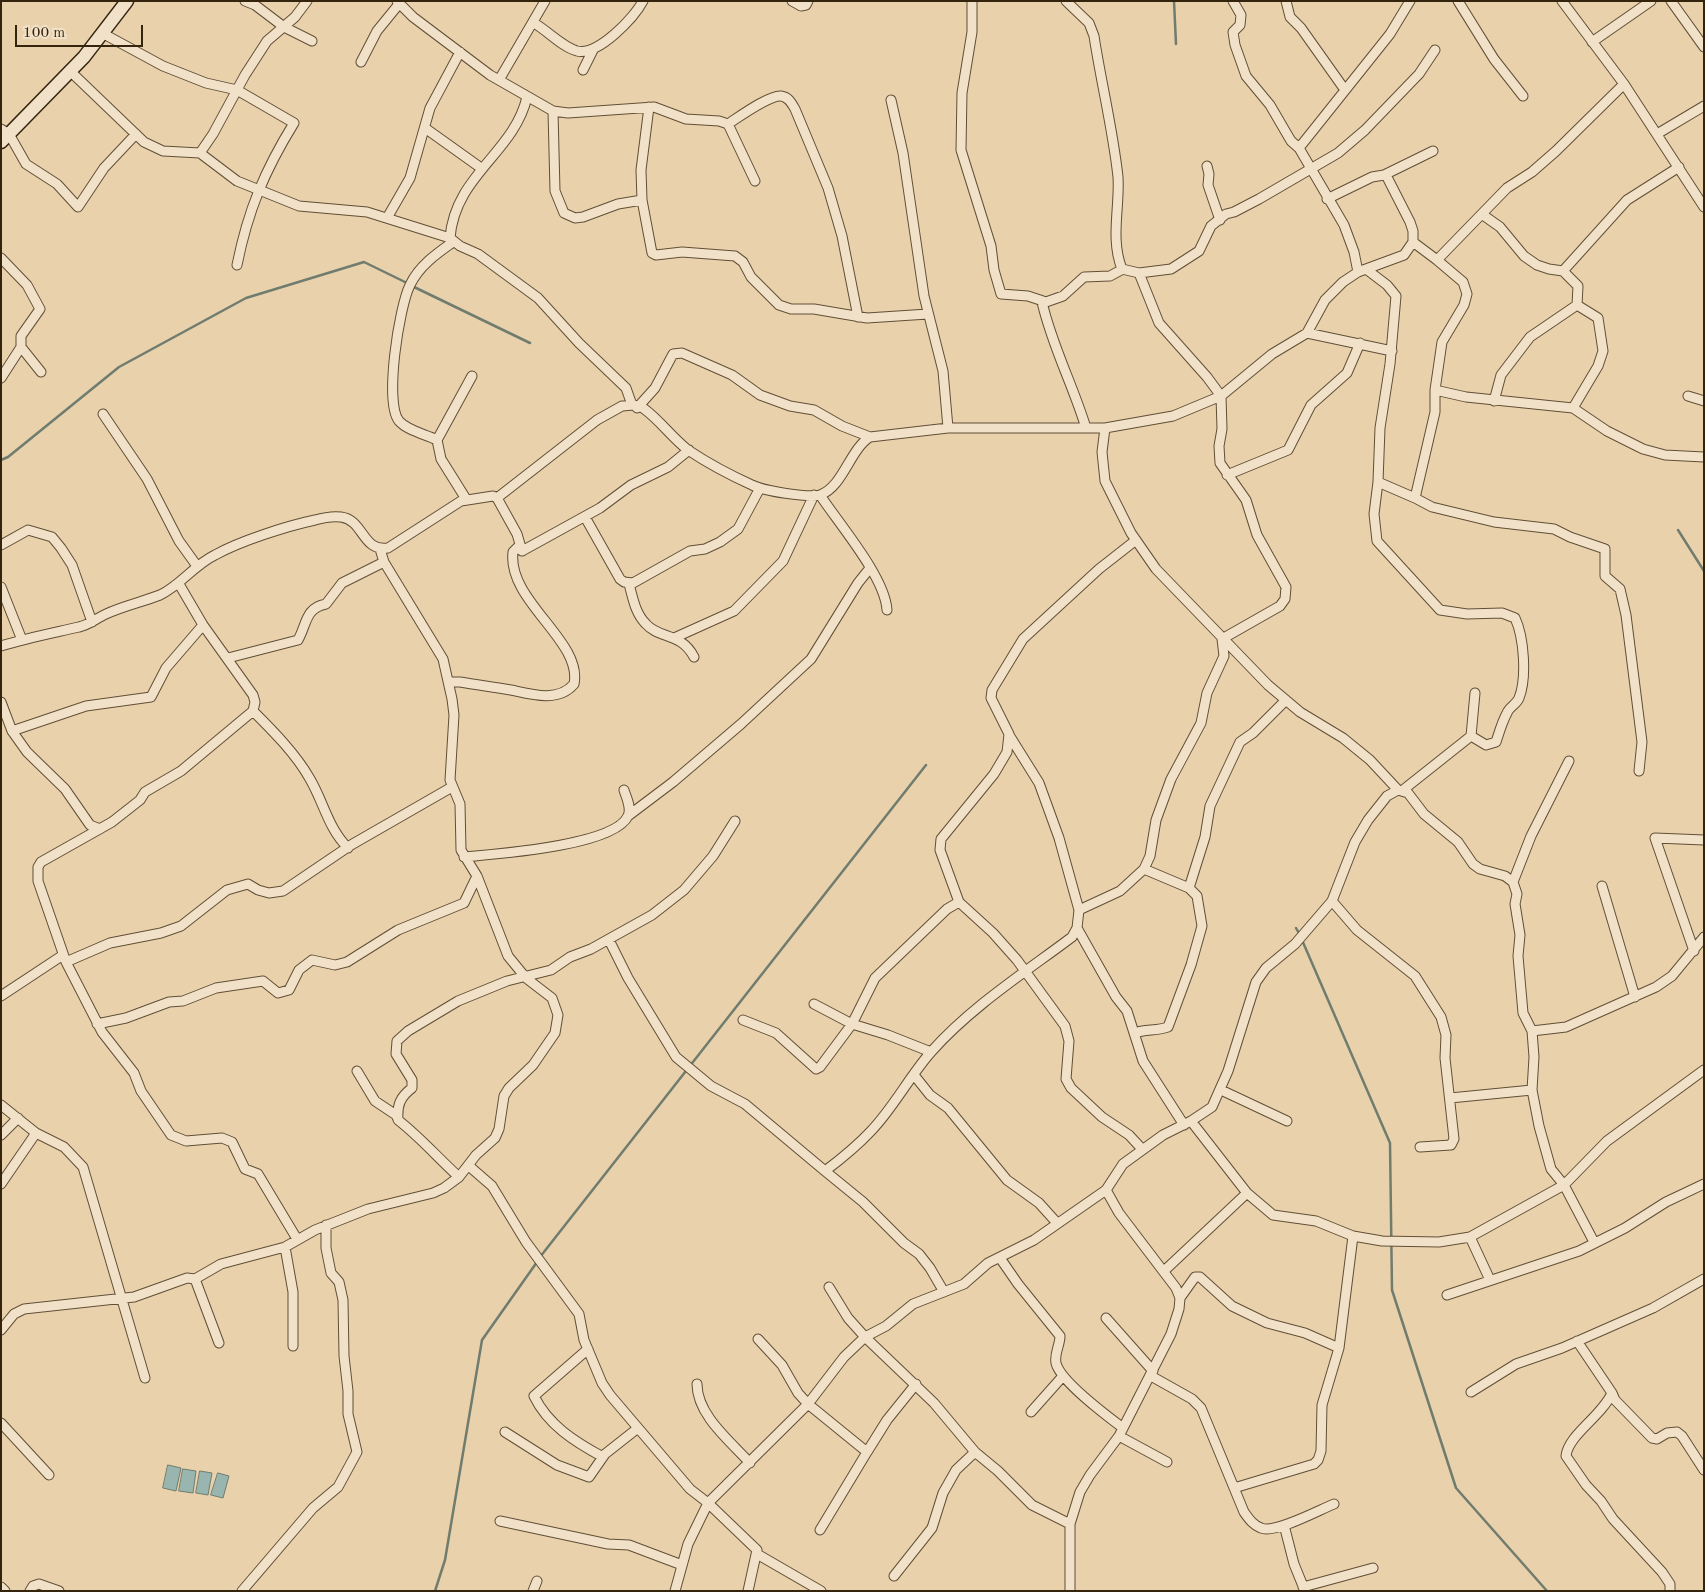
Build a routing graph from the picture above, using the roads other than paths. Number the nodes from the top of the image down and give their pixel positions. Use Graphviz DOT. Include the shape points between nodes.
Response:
graph roads {
  1 [pos="127,1"];
  2 [pos="245,1"];
  3 [pos="307,1"];
  4 [pos="642,1"];
  5 [pos="792,1"];
  6 [pos="808,1"];
  7 [pos="972,1"];
  8 [pos="1066,1"];
  9 [pos="1233,1"];
  10 [pos="1286,1"];
  11 [pos="1410,1"];
  12 [pos="1458,1"];
  13 [pos="1562,1"];
  14 [pos="1651,1"];
  15 [pos="1671,1"];
  16 [pos="398,2"];
  17 [pos="541,3"];
  18 [pos="534,23"];
  19 [pos="284,27"];
  20 [pos="102,33"];
  21 [pos="312,41"];
  22 [pos="1592,42"];
  23 [pos="1704,47"];
  24 [pos="593,50"];
  25 [pos="1436,50"];
  26 [pos="460,52"];
  27 [pos="361,62"];
  28 [pos="582,70"];
  29 [pos="70,71"];
  30 [pos="499,80"];
  31 [pos="1624,84"];
  32 [pos="237,90"];
  33 [pos="1346,90"];
  34 [pos="1523,96"];
  35 [pos="527,97"];
  36 [pos="891,100"];
  37 [pos="1704,106"];
  38 [pos="649,107"];
  39 [pos="553,111"];
  40 [pos="728,124"];
  41 [pos="425,128"];
  42 [pos="136,134"];
  43 [pos="1657,134"];
  44 [pos="4,135"];
  45 [pos="1300,148"];
  46 [pos="1433,151"];
  47 [pos="200,153"];
  48 [pos="1206,166"];
  49 [pos="1679,167"];
  50 [pos="481,168"];
  51 [pos="1311,169"];
  52 [pos="1384,174"];
  53 [pos="755,181"];
  54 [pos="257,191"];
  55 [pos="642,200"];
  56 [pos="1327,200"];
  57 [pos="1704,207"];
  58 [pos="1483,215"];
  59 [pos="387,218"];
  60 [pos="1220,220"];
  61 [pos="451,240"];
  62 [pos="1413,242"];
  63 [pos="1,258"];
  64 [pos="1437,260"];
  65 [pos="237,264"];
  66 [pos="1123,269"];
  67 [pos="1362,271"];
  68 [pos="1563,271"];
  69 [pos="1139,272"];
  70 [pos="1042,302"];
  71 [pos="1578,305"];
  72 [pos="928,314"];
  73 [pos="858,317"];
  74 [pos="1307,333"];
  75 [pos="1360,343"];
  76 [pos="22,347"];
  77 [pos="1392,351"];
  78 [pos="41,372"];
  79 [pos="472,376"];
  80 [pos="1,378"];
  81 [pos="1436,390"];
  82 [pos="1221,396"];
  83 [pos="1688,396"];
  84 [pos="1494,401"];
  85 [pos="1704,401"];
  86 [pos="635,407"];
  87 [pos="1573,408"];
  88 [pos="103,414"];
  89 [pos="948,428"];
  90 [pos="1086,428"];
  91 [pos="1105,428"];
  92 [pos="870,437"];
  93 [pos="436,440"];
  94 [pos="689,450"];
  95 [pos="1704,457"];
  96 [pos="1227,475"];
  97 [pos="1378,482"];
  98 [pos="760,488"];
  99 [pos="817,495"];
  100 [pos="497,498"];
  101 [pos="1415,498"];
  102 [pos="466,499"];
  103 [pos="585,517"];
  104 [pos="1136,540"];
  105 [pos="1,545"];
  106 [pos="380,549"];
  107 [pos="522,551"];
  108 [pos="384,562"];
  109 [pos="197,566"];
  110 [pos="870,568"];
  111 [pos="179,584"];
  112 [pos="630,584"];
  113 [pos="1,587"];
  114 [pos="887,610"];
  115 [pos="92,622"];
  116 [pos="203,625"];
  117 [pos="674,638"];
  118 [pos="1222,639"];
  119 [pos="22,640"];
  120 [pos="1,646"];
  121 [pos="694,657"];
  122 [pos="228,658"];
  123 [pos="449,682"];
  124 [pos="1475,693"];
  125 [pos="1286,700"];
  126 [pos="1,702"];
  127 [pos="253,711"];
  128 [pos="12,731"];
  129 [pos="1009,734"];
  130 [pos="1471,736"];
  131 [pos="1569,761"];
  132 [pos="1640,771"];
  133 [pos="452,787"];
  134 [pos="624,790"];
  135 [pos="1401,790"];
  136 [pos="628,816"];
  137 [pos="735,821"];
  138 [pos="100,829"];
  139 [pos="1704,840"];
  140 [pos="348,848"];
  141 [pos="464,857"];
  142 [pos="1144,868"];
  143 [pos="477,876"];
  144 [pos="1513,882"];
  145 [pos="1602,886"];
  146 [pos="1189,888"];
  147 [pos="1332,901"];
  148 [pos="959,902"];
  149 [pos="1079,910"];
  150 [pos="1078,928"];
  151 [pos="1704,937"];
  152 [pos="608,940"];
  153 [pos="1694,951"];
  154 [pos="64,959"];
  155 [pos="1025,972"];
  156 [pos="526,978"];
  157 [pos="1,996"];
  158 [pos="1635,997"];
  159 [pos="814,1004"];
  160 [pos="743,1020"];
  161 [pos="97,1024"];
  162 [pos="852,1024"];
  163 [pos="1532,1031"];
  164 [pos="1134,1033"];
  165 [pos="931,1052"];
  166 [pos="1704,1070"];
  167 [pos="357,1072"];
  168 [pos="914,1075"];
  169 [pos="1221,1090"];
  170 [pos="1532,1090"];
  171 [pos="1450,1098"];
  172 [pos="1,1105"];
  173 [pos="18,1118"];
  174 [pos="398,1120"];
  175 [pos="1287,1122"];
  176 [pos="1188,1123"];
  177 [pos="36,1133"];
  178 [pos="1,1135"];
  179 [pos="1420,1147"];
  180 [pos="1142,1149"];
  181 [pos="469,1166"];
  182 [pos="825,1171"];
  183 [pos="459,1177"];
  184 [pos="1,1184"];
  185 [pos="1704,1184"];
  186 [pos="1564,1185"];
  187 [pos="1106,1190"];
  188 [pos="1247,1193"];
  189 [pos="1056,1223"];
  190 [pos="326,1225"];
  191 [pos="1353,1236"];
  192 [pos="1470,1236"];
  193 [pos="297,1239"];
  194 [pos="1594,1242"];
  195 [pos="285,1246"];
  196 [pos="1000,1258"];
  197 [pos="1164,1271"];
  198 [pos="195,1279"];
  199 [pos="1704,1279"];
  200 [pos="1490,1280"];
  201 [pos="829,1287"];
  202 [pos="944,1292"];
  203 [pos="1446,1295"];
  204 [pos="122,1298"];
  205 [pos="1180,1298"];
  206 [pos="1106,1318"];
  207 [pos="1,1330"];
  208 [pos="865,1337"];
  209 [pos="758,1339"];
  210 [pos="1577,1341"];
  211 [pos="219,1342"];
  212 [pos="293,1346"];
  213 [pos="1339,1348"];
  214 [pos="588,1349"];
  215 [pos="1152,1373"];
  216 [pos="1063,1376"];
  217 [pos="145,1378"];
  218 [pos="697,1384"];
  219 [pos="916,1384"];
  220 [pos="1471,1392"];
  221 [pos="1612,1393"];
  222 [pos="808,1404"];
  223 [pos="1031,1412"];
  224 [pos="1,1422"];
  225 [pos="638,1428"];
  226 [pos="505,1432"];
  227 [pos="1121,1432"];
  228 [pos="867,1452"];
  229 [pos="975,1452"];
  230 [pos="603,1458"];
  231 [pos="1168,1462"];
  232 [pos="750,1463"];
  233 [pos="1704,1470"];
  234 [pos="49,1475"];
  235 [pos="1234,1488"];
  236 [pos="708,1503"];
  237 [pos="1334,1504"];
  238 [pos="500,1521"];
  239 [pos="1070,1524"];
  240 [pos="1284,1525"];
  241 [pos="820,1530"];
  242 [pos="757,1554"];
  243 [pos="682,1565"];
  244 [pos="1373,1568"];
  245 [pos="894,1576"];
  246 [pos="537,1581"];
  247 [pos="1,1587"];
  248 [pos="1304,1589"];
  249 [pos="5,1591"];
  250 [pos="30,1591"];
  251 [pos="59,1591"];
  252 [pos="242,1591"];
  253 [pos="533,1591"];
  254 [pos="675,1591"];
  255 [pos="748,1591"];
  256 [pos="821,1591"];
  257 [pos="1070,1591"];
  258 [pos="1670,1591"];
  1 -- 20 [label="street"];
  2 -- 19 [label="street"];
  3 -- 19 [label="street"];
  4 -- 24 [label="street" via="636,14"];
  5 -- 6 [label="street" via="801,6"];
  7 -- 70 [label="street" via="972,32 962,93 961,150 991,246 1001,294 1028,296"];
  8 -- 66 [label="street" via="1089,23 1094,36 1118,178 1115,221 1118,257"];
  9 -- 45 [label="street" via="1241,15 1240,25 1233,32 1234,45 1246,76 1270,105 1291,141"];
  10 -- 33 [label="street" via="1290,17"];
  11 -- 33 [label="street" via="1390,34"];
  12 -- 34 [label="street" via="1494,59"];
  13 -- 22 [label="street"];
  14 -- 22 [label="street"];
  15 -- 23 [label="street"];
  16 -- 26 [label="street"];
  16 -- 27 [label="street" via="377,31"];
  17 -- 18 [label="street"];
  18 -- 24 [label="street" via="578,52"];
  18 -- 30 [label="street"];
  19 -- 21 [label="street"];
  19 -- 32 [label="street" via="267,41"];
  20 -- 29 [label="street"];
  20 -- 32 [label="street" via="163,66 206,83"];
  22 -- 31 [label="street"];
  24 -- 28 [label="street"];
  25 -- 51 [label="street" via="1419,74 1365,130 1338,153"];
  26 -- 30 [label="street"];
  26 -- 41 [label="street" via="430,108"];
  29 -- 42 [label="street"];
  29 -- 44 [label="street"];
  30 -- 35 [label="street"];
  31 -- 43 [label="street"];
  31 -- 58 [label="street" via="1532,172 1507,188"];
  32 -- 47 [label="street"];
  32 -- 54 [label="street" via="294,123"];
  33 -- 45 [label="street"];
  35 -- 39 [label="street"];
  35 -- 50 [label="street" via="516,125"];
  36 -- 72 [label="street" via="903,153"];
  37 -- 43 [label="street"];
  38 -- 39 [label="street" via="568,113"];
  38 -- 40 [label="street" via="686,119"];
  38 -- 55 [label="street" via="641,170"];
  39 -- 55 [label="street" via="555,191 564,213 575,218"];
  40 -- 53 [label="street"];
  40 -- 73 [label="street" via="769,100 781,96 788,99 828,188 842,236"];
  41 -- 50 [label="street"];
  41 -- 59 [label="street" via="410,178"];
  42 -- 44 [label="street" via="104,168 78,207 57,184 26,164"];
  42 -- 47 [label="street" via="144,142 163,151"];
  43 -- 49 [label="street"];
  45 -- 51 [label="street"];
  46 -- 52 [label="street"];
  47 -- 54 [label="street" via="237,181"];
  48 -- 60 [label="street" via="1208,185"];
  49 -- 57 [label="street"];
  49 -- 68 [label="street" via="1627,200"];
  50 -- 61 [label="street" via="463,194"];
  51 -- 56 [label="street"];
  51 -- 60 [label="street"];
  52 -- 56 [label="street"];
  52 -- 62 [label="street" via="1410,222"];
  54 -- 59 [label="street" via="300,206 367,212"];
  54 -- 65 [label="street"];
  55 -- 73 [label="street" via="652,253 735,256 779,305"];
  56 -- 67 [label="street" via="1344,225"];
  58 -- 64 [label="street"];
  58 -- 68 [label="street" via="1500,227 1524,256 1536,265"];
  59 -- 61 [label="street"];
  60 -- 69 [label="street" via="1211,226 1199,251 1171,269"];
  61 -- 86 [label="street" via="478,254 538,298 626,388"];
  61 -- 93 [label="street" via="410,284 403,300 396,339 395,415 407,428"];
  62 -- 64 [label="street"];
  62 -- 67 [label="street" via="1404,254"];
  63 -- 76 [label="street" via="27,285 40,309 21,336"];
  64 -- 81 [label="street" via="1463,282 1467,294 1442,342"];
  66 -- 69 [label="street"];
  66 -- 70 [label="street" via="1110,276 1084,277 1063,296"];
  67 -- 74 [label="street" via="1343,282 1325,300"];
  67 -- 77 [label="street" via="1388,285 1396,296"];
  68 -- 71 [label="street" via="1578,286"];
  69 -- 82 [label="street" via="1159,323"];
  70 -- 90 [label="street" via="1064,375"];
  71 -- 84 [label="street" via="1530,337 1501,375"];
  71 -- 87 [label="street" via="1598,318 1603,347 1598,366"];
  72 -- 73 [label="street"];
  72 -- 89 [label="street" via="943,371"];
  74 -- 75 [label="street"];
  74 -- 82 [label="street" via="1272,354"];
  75 -- 77 [label="street"];
  75 -- 96 [label="street" via="1347,372 1311,405 1288,450"];
  76 -- 78 [label="street"];
  76 -- 80 [label="street"];
  77 -- 97 [label="street" via="1380,428"];
  79 -- 93 [label="street"];
  81 -- 84 [label="street"];
  81 -- 101 [label="street" via="1435,412"];
  82 -- 91 [label="street" via="1173,416"];
  82 -- 96 [label="street" via="1220,463"];
  83 -- 85 [label="street"];
  84 -- 87 [label="street"];
  86 -- 92 [label="street" via="656,388 673,354 682,353 732,375 760,395 785,405 814,410"];
  86 -- 94 [label="street" via="643,408"];
  86 -- 100 [label="street" via="622,406 597,420"];
  87 -- 95 [label="street" via="1607,431 1643,449 1666,455"];
  88 -- 109 [label="street" via="147,479 179,541"];
  89 -- 90 [label="street"];
  89 -- 92 [label="street"];
  90 -- 91 [label="street"];
  91 -- 104 [label="street" via="1102,452 1105,481"];
  92 -- 99 [label="street" via="860,445 843,473"];
  93 -- 102 [label="street" via="441,459"];
  94 -- 98 [label="street"];
  94 -- 103 [label="street" via="668,467 631,485"];
  96 -- 118 [label="street" via="1246,500 1257,535 1286,587 1285,599 1280,606"];
  97 -- 101 [label="street"];
  97 -- 130 [label="street" via="1374,514 1377,541 1434,605 1440,610 1467,614 1502,613 1515,618 1518,624 1522,642 1518,700 1507,711 1496,742 1486,745"];
  98 -- 99 [label="street"];
  98 -- 112 [label="street" via="738,529 720,542 690,551"];
  99 -- 110 [label="street"];
  99 -- 117 [label="street" via="783,561 734,611"];
  100 -- 102 [label="street"];
  100 -- 107 [label="street" via="514,527"];
  101 -- 132 [label="street" via="1432,507 1494,522 1554,529 1605,549 1605,576 1620,589 1626,615 1642,742"];
  102 -- 106 [label="street" via="388,548"];
  103 -- 107 [label="street"];
  103 -- 112 [label="street" via="620,579"];
  104 -- 118 [label="street" via="1156,569"];
  104 -- 129 [label="street" via="1098,569 1023,639 992,690 991,698"];
  105 -- 115 [label="street" via="28,530 52,537 72,566"];
  106 -- 108 [label="street"];
  106 -- 109 [label="street" via="370,545 349,519 340,516 315,520 245,542"];
  107 -- 123 [label="street" via="518,547 513,552 515,574 568,654 574,671 574,684 545,696"];
  108 -- 122 [label="street" via="347,580 326,604 309,612 298,640"];
  108 -- 123 [label="street" via="444,659"];
  109 -- 111 [label="street"];
  110 -- 114 [label="street"];
  110 -- 136 [label="street" via="811,659 741,724"];
  111 -- 115 [label="street"];
  111 -- 116 [label="street"];
  112 -- 117 [label="street" via="635,606 646,625"];
  113 -- 119 [label="street"];
  115 -- 119 [label="street"];
  116 -- 122 [label="street"];
  116 -- 128 [label="street" via="166,668 150,697 86,706"];
  117 -- 121 [label="street" via="683,642"];
  118 -- 125 [label="street"];
  118 -- 142 [label="street" via="1224,656 1207,693 1201,723 1171,779"];
  119 -- 120 [label="street"];
  122 -- 127 [label="street" via="253,695"];
  123 -- 133 [label="street" via="454,715"];
  124 -- 130 [label="street"];
  125 -- 135 [label="street" via="1350,744"];
  125 -- 146 [label="street" via="1240,742 1210,806 1205,837"];
  126 -- 128 [label="street"];
  127 -- 138 [label="street" via="181,771 145,792 140,800"];
  127 -- 140 [label="street" via="278,736 310,779 329,822"];
  128 -- 138 [label="street" via="27,752 65,789 90,825"];
  129 -- 148 [label="street" via="1003,761 941,838 940,850"];
  129 -- 149 [label="street" via="1039,783 1060,838"];
  130 -- 135 [label="street"];
  131 -- 144 [label="street" via="1531,836"];
  133 -- 140 [label="street"];
  133 -- 141 [label="street" via="460,804"];
  134 -- 136 [label="street"];
  135 -- 144 [label="street" via="1458,842 1473,864"];
  135 -- 147 [label="street" via="1386,796 1368,820 1355,842"];
  136 -- 141 [label="street" via="619,826 581,841"];
  137 -- 152 [label="street" via="713,856 684,890 652,915"];
  138 -- 154 [label="street" via="38,866 41,893"];
  139 -- 153 [label="street" via="1655,838"];
  140 -- 154 [label="street" via="283,891 269,893 248,884 234,888 181,926"];
  141 -- 143 [label="street"];
  142 -- 146 [label="street"];
  142 -- 149 [label="street" via="1120,891"];
  143 -- 156 [label="street" via="508,956"];
  143 -- 161 [label="street" via="464,903 398,930 347,962 336,965 312,960 300,970 289,990 278,993 263,981 216,988 183,1001 168,1002 126,1018"];
  144 -- 163 [label="street" via="1517,894 1518,956 1524,1013"];
  145 -- 158 [label="street"];
  146 -- 164 [label="street" via="1197,896 1202,926 1170,1022 1163,1029 1144,1029"];
  147 -- 169 [label="street" via="1256,982"];
  147 -- 171 [label="street" via="1357,930 1415,976 1441,1017 1446,1035"];
  148 -- 155 [label="street" via="993,933"];
  148 -- 162 [label="street" via="947,909 881,972"];
  149 -- 150 [label="street"];
  150 -- 155 [label="street" via="1072,937"];
  150 -- 164 [label="street" via="1127,1011"];
  151 -- 153 [label="street"];
  152 -- 156 [label="street" via="570,957 551,970"];
  152 -- 182 [label="street" via="676,1056 711,1086 745,1104"];
  153 -- 158 [label="street" via="1672,976"];
  154 -- 157 [label="street"];
  154 -- 161 [label="street"];
  155 -- 165 [label="street" via="992,996"];
  155 -- 180 [label="street" via="1065,1026 1069,1041 1066,1078 1071,1088"];
  156 -- 174 [label="street" via="507,981 458,1001 397,1041 396,1054 412,1080 412,1088 403,1095 398,1107"];
  156 -- 181 [label="street" via="552,998 558,1015 555,1033 533,1065 508,1088 495,1138 476,1154"];
  158 -- 163 [label="street" via="1566,1026"];
  159 -- 162 [label="street"];
  160 -- 162 [label="street" via="776,1033 816,1068"];
  161 -- 193 [label="street" via="134,1073 141,1091 171,1135 186,1141 222,1138 232,1142 245,1169 258,1174"];
  162 -- 165 [label="street"];
  163 -- 170 [label="street"];
  164 -- 176 [label="street" via="1143,1061"];
  165 -- 168 [label="street"];
  166 -- 186 [label="street" via="1607,1141"];
  167 -- 174 [label="street" via="375,1101 396,1115"];
  168 -- 182 [label="street" via="872,1131"];
  168 -- 189 [label="street" via="930,1095 948,1108 1007,1180 1039,1203"];
  169 -- 175 [label="street"];
  169 -- 176 [label="street" via="1212,1107"];
  170 -- 171 [label="street"];
  170 -- 186 [label="street" via="1551,1170"];
  171 -- 179 [label="street" via="1454,1143"];
  172 -- 173 [label="street"];
  173 -- 177 [label="street"];
  173 -- 178 [label="street"];
  174 -- 183 [label="street"];
  176 -- 180 [label="street" via="1163,1134"];
  176 -- 188 [label="street"];
  177 -- 184 [label="street"];
  177 -- 204 [label="street" via="64,1147 83,1167"];
  180 -- 187 [label="street" via="1123,1164"];
  181 -- 183 [label="street"];
  181 -- 214 [label="street" via="492,1186 526,1242 579,1314"];
  182 -- 202 [label="street" via="919,1254"];
  183 -- 190 [label="street" via="433,1193 368,1209"];
  185 -- 194 [label="street"];
  186 -- 192 [label="street"];
  186 -- 194 [label="street"];
  187 -- 189 [label="street"];
  187 -- 197 [label="street" via="1119,1213"];
  188 -- 191 [label="street" via="1274,1215 1316,1222"];
  188 -- 197 [label="street"];
  189 -- 196 [label="street" via="1034,1240"];
  190 -- 193 [label="street"];
  190 -- 252 [label="street" via="331,1273 339,1282 343,1300 348,1414 357,1452 338,1487 313,1508"];
  191 -- 192 [label="street" via="1382,1241 1439,1242"];
  191 -- 213 [label="street"];
  192 -- 200 [label="street"];
  193 -- 195 [label="street"];
  194 -- 200 [label="street" via="1579,1251"];
  195 -- 198 [label="street" via="221,1264"];
  195 -- 212 [label="street" via="293,1292"];
  196 -- 202 [label="street" via="988,1263 964,1284"];
  196 -- 216 [label="street" via="1060,1336 1055,1358"];
  197 -- 205 [label="street"];
  198 -- 204 [label="street" via="187,1278 134,1297"];
  198 -- 211 [label="street"];
  199 -- 210 [label="street" via="1653,1308"];
  200 -- 203 [label="street"];
  201 -- 208 [label="street" via="848,1318"];
  202 -- 208 [label="street" via="913,1304 886,1326"];
  204 -- 207 [label="street" via="24,1309 14,1314"];
  204 -- 217 [label="street"];
  205 -- 213 [label="street" via="1195,1277 1200,1277 1232,1306 1267,1323 1305,1333"];
  205 -- 215 [label="street" via="1171,1334"];
  206 -- 215 [label="street"];
  208 -- 219 [label="street"];
  208 -- 222 [label="street"];
  209 -- 222 [label="street" via="782,1365"];
  210 -- 220 [label="street" via="1516,1364"];
  210 -- 221 [label="street"];
  213 -- 235 [label="street" via="1322,1405 1318,1460 1314,1464"];
  214 -- 225 [label="street" via="602,1383"];
  214 -- 230 [label="street" via="534,1396 549,1421 581,1446"];
  215 -- 227 [label="street"];
  215 -- 235 [label="street" via="1201,1408"];
  216 -- 223 [label="street"];
  216 -- 227 [label="street"];
  218 -- 232 [label="street" via="698,1399 707,1414"];
  219 -- 228 [label="street"];
  219 -- 229 [label="street"];
  221 -- 233 [label="street" via="1652,1438 1677,1432 1682,1436"];
  221 -- 258 [label="street" via="1604,1409 1568,1444 1566,1456 1613,1519 1662,1572 1670,1584"];
  222 -- 228 [label="street"];
  222 -- 232 [label="street"];
  224 -- 234 [label="street"];
  225 -- 230 [label="street"];
  225 -- 236 [label="street" via="690,1489"];
  226 -- 230 [label="street" via="557,1464 589,1477"];
  227 -- 231 [label="street"];
  227 -- 239 [label="street" via="1080,1492"];
  228 -- 241 [label="street"];
  229 -- 239 [label="street" via="1032,1505"];
  229 -- 245 [label="street" via="956,1470 943,1493 932,1528"];
  232 -- 236 [label="street"];
  235 -- 240 [label="street" via="1252,1523 1262,1529"];
  236 -- 242 [label="street" via="752,1545"];
  236 -- 243 [label="street" via="688,1544"];
  237 -- 240 [label="street"];
  238 -- 243 [label="street" via="608,1544 630,1545"];
  239 -- 257 [label="street"];
  240 -- 248 [label="street"];
  242 -- 255 [label="street"];
  242 -- 256 [label="street"];
  243 -- 254 [label="street"];
  244 -- 248 [label="street"];
  246 -- 253 [label="street"];
  247 -- 249 [label="street"];
  250 -- 251 [label="street" via="39,1584"];
}
